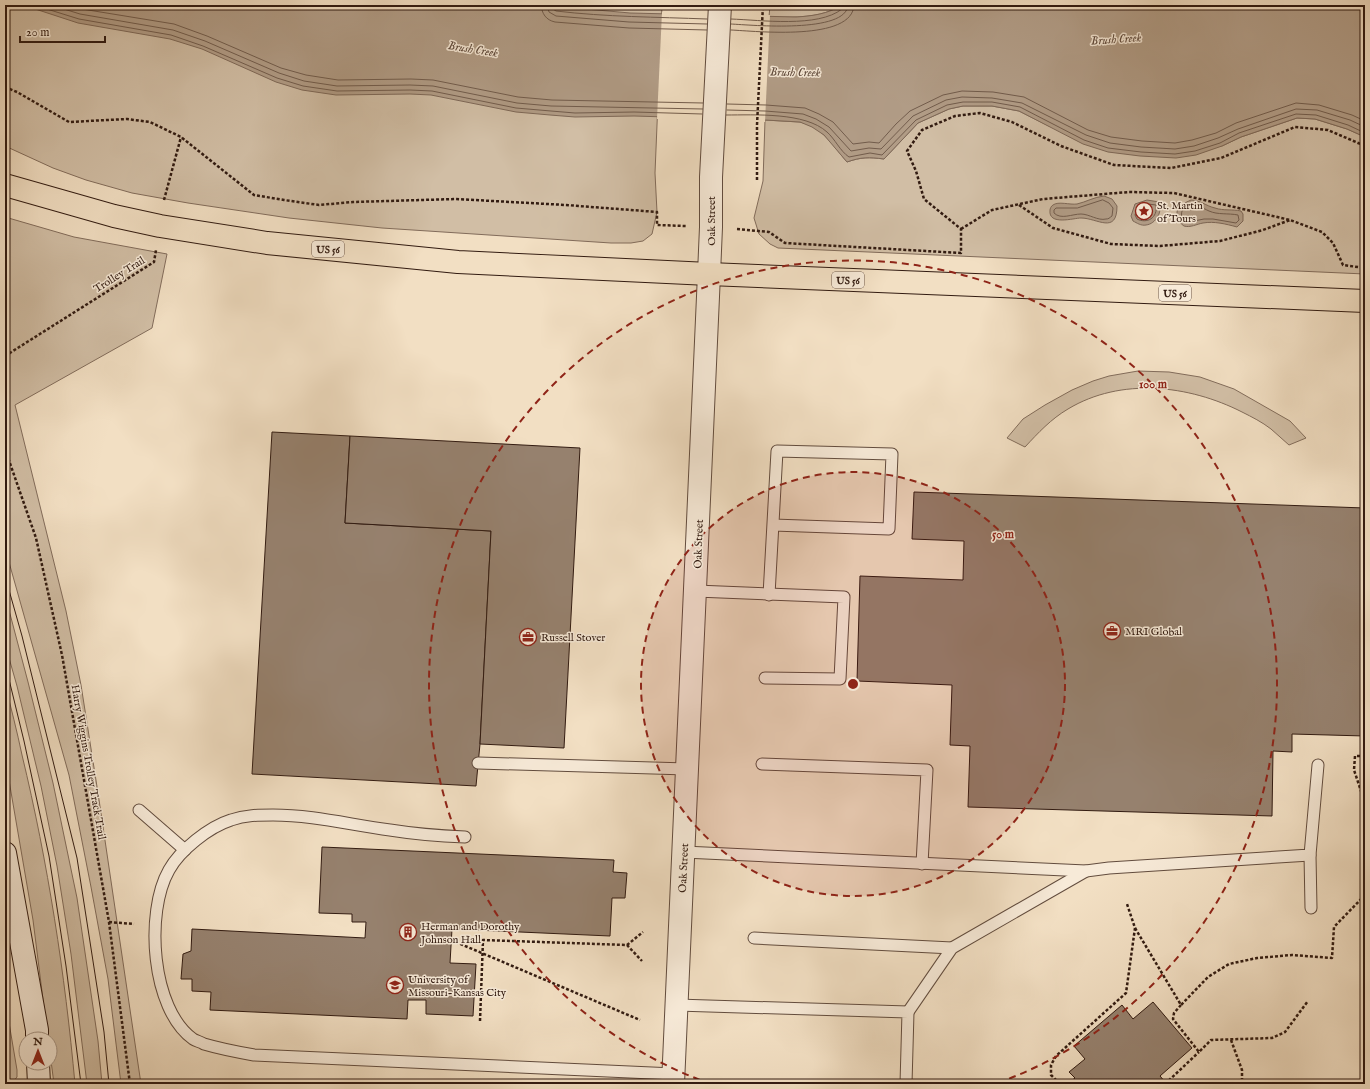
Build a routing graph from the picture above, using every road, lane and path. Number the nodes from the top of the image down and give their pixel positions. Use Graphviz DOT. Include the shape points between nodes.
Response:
graph roads {
  1 [pos="720,5"];
  2 [pos="763,5"];
  3 [pos="777,5"];
  4 [pos="829,5"];
  5 [pos="5,87"];
  6 [pos="181,137"];
  7 [pos="1365,146"];
  8 [pos="757,180"];
  9 [pos="5,185"];
  10 [pos="1019,204"];
  11 [pos="1290,220"];
  12 [pos="160,226"];
  13 [pos="711,226"];
  14 [pos="961,229"];
  15 [pos="1365,268"];
  16 [pos="710,274"];
  17 [pos="1365,301"];
  18 [pos="5,356"];
  19 [pos="5,449"];
  20 [pos="773,525"];
  21 [pos="696,592"];
  22 [pos="769,595"];
  23 [pos="765,678"];
  24 [pos="1365,756"];
  25 [pos="478,763"];
  26 [pos="762,764"];
  27 [pos="1318,765"];
  28 [pos="688,769"];
  29 [pos="1365,803"];
  30 [pos="139,810"];
  31 [pos="465,837"];
  32 [pos="185,850"];
  33 [pos="684,852"];
  34 [pos="5,854"];
  35 [pos="1310,855"];
  36 [pos="922,864"];
  37 [pos="1086,871"];
  38 [pos="1365,882"];
  39 [pos="1365,895"];
  40 [pos="1127,904"];
  41 [pos="1311,908"];
  42 [pos="109,922"];
  43 [pos="134,924"];
  44 [pos="1136,928"];
  45 [pos="643,932"];
  46 [pos="754,938"];
  47 [pos="451,940"];
  48 [pos="627,945"];
  49 [pos="952,948"];
  50 [pos="483,954"];
  51 [pos="642,961"];
  52 [pos="1308,1001"];
  53 [pos="677,1005"];
  54 [pos="1181,1005"];
  55 [pos="908,1012"];
  56 [pos="640,1020"];
  57 [pos="480,1021"];
  58 [pos="37,1031"];
  59 [pos="1231,1040"];
  60 [pos="1199,1052"];
  61 [pos="38,1071"];
  62 [pos="674,1079"];
  63 [pos="39,1084"];
  64 [pos="130,1084"];
  65 [pos="906,1084"];
  66 [pos="1060,1084"];
  67 [pos="1165,1084"];
  68 [pos="1242,1084"];
  1 -- 13 [label="street, Oak Street"];
  2 -- 8 [label="path"];
  3 -- 4 [label="path"];
  5 -- 6 [label="path" via="69,122 127,119 150,122"];
  6 -- 12 [label="path, Trolley Trail" via="164,196"];
  6 -- 13 [label="path" via="254,194 284,200 319,205 456,199 566,205 657,212 657,225"];
  7 -- 14 [label="path" via="1328,130 1295,127 1221,158 1172,168 1114,165 1061,146 1012,122 980,113 955,116 922,130 907,151 924,199"];
  9 -- 12 [label="highway, US 56" via="114,216"];
  10 -- 11 [label="path" via="1043,199 1129,192 1174,193"];
  10 -- 11 [label="path" via="1053,228 1111,244 1160,246 1220,241"];
  10 -- 14 [label="path" via="992,210"];
  11 -- 15 [label="path" via="1322,232 1333,242 1343,265"];
  12 -- 16 [label="highway, US 56" via="267,242 458,262"];
  12 -- 18 [label="path, Trolley Trail" via="154,262"];
  13 -- 14 [label="path" via="769,232 785,244 961,253"];
  13 -- 16 [label="street, Oak Street"];
  16 -- 17 [label="highway, US 56"];
  16 -- 21 [label="street, Oak Street"];
  19 -- 42 [label="path, Harry Wiggins Trolley Track Trail" via="36,538 52,605"];
  20 -- 20 [label="lane" via="777,451 892,454 889,529"];
  20 -- 22 [label="lane"];
  21 -- 22 [label="lane"];
  21 -- 28 [label="street, Oak Street"];
  22 -- 23 [label="lane" via="844,597 840,679"];
  24 -- 29 [label="path" via="1356,756 1354,770"];
  25 -- 28 [label="lane"];
  26 -- 36 [label="lane" via="927,770"];
  27 -- 35 [label="lane"];
  28 -- 33 [label="street, Oak Street"];
  30 -- 32 [label="lane"];
  31 -- 32 [label="lane" via="418,834 318,818 253,815 215,826"];
  32 -- 62 [label="lane" via="169,870 158,898 154,922 160,981 168,1006 179,1026 194,1040 220,1049 254,1055"];
  33 -- 36 [label="lane"];
  33 -- 53 [label="street, Oak Street"];
  34 -- 58 [label="street"];
  35 -- 37 [label="lane"];
  35 -- 41 [label="lane"];
  36 -- 37 [label="lane"];
  37 -- 49 [label="lane"];
  38 -- 39 [label="path"];
  39 -- 54 [label="path" via="1334,927 1332,958 1292,954 1229,964 1208,977"];
  40 -- 44 [label="path"];
  42 -- 43 [label="path"];
  42 -- 64 [label="path, Harry Wiggins Trolley Track Trail"];
  44 -- 54 [label="path"];
  44 -- 66 [label="path" via="1126,993 1056,1056 1051,1065 1051,1075"];
  45 -- 48 [label="path"];
  46 -- 49 [label="lane"];
  47 -- 50 [label="path"];
  48 -- 50 [label="path" via="483,940"];
  48 -- 51 [label="path"];
  49 -- 55 [label="lane"];
  50 -- 56 [label="path"];
  50 -- 57 [label="path"];
  52 -- 59 [label="path" via="1285,1032 1272,1038"];
  53 -- 55 [label="lane"];
  53 -- 62 [label="street, Oak Street"];
  54 -- 60 [label="path" via="1174,1013 1173,1019"];
  55 -- 65 [label="lane"];
  59 -- 60 [label="path" via="1211,1040"];
  59 -- 68 [label="path" via="1242,1070"];
  60 -- 67 [label="path"];
  61 -- 63 [label="street"];
}
